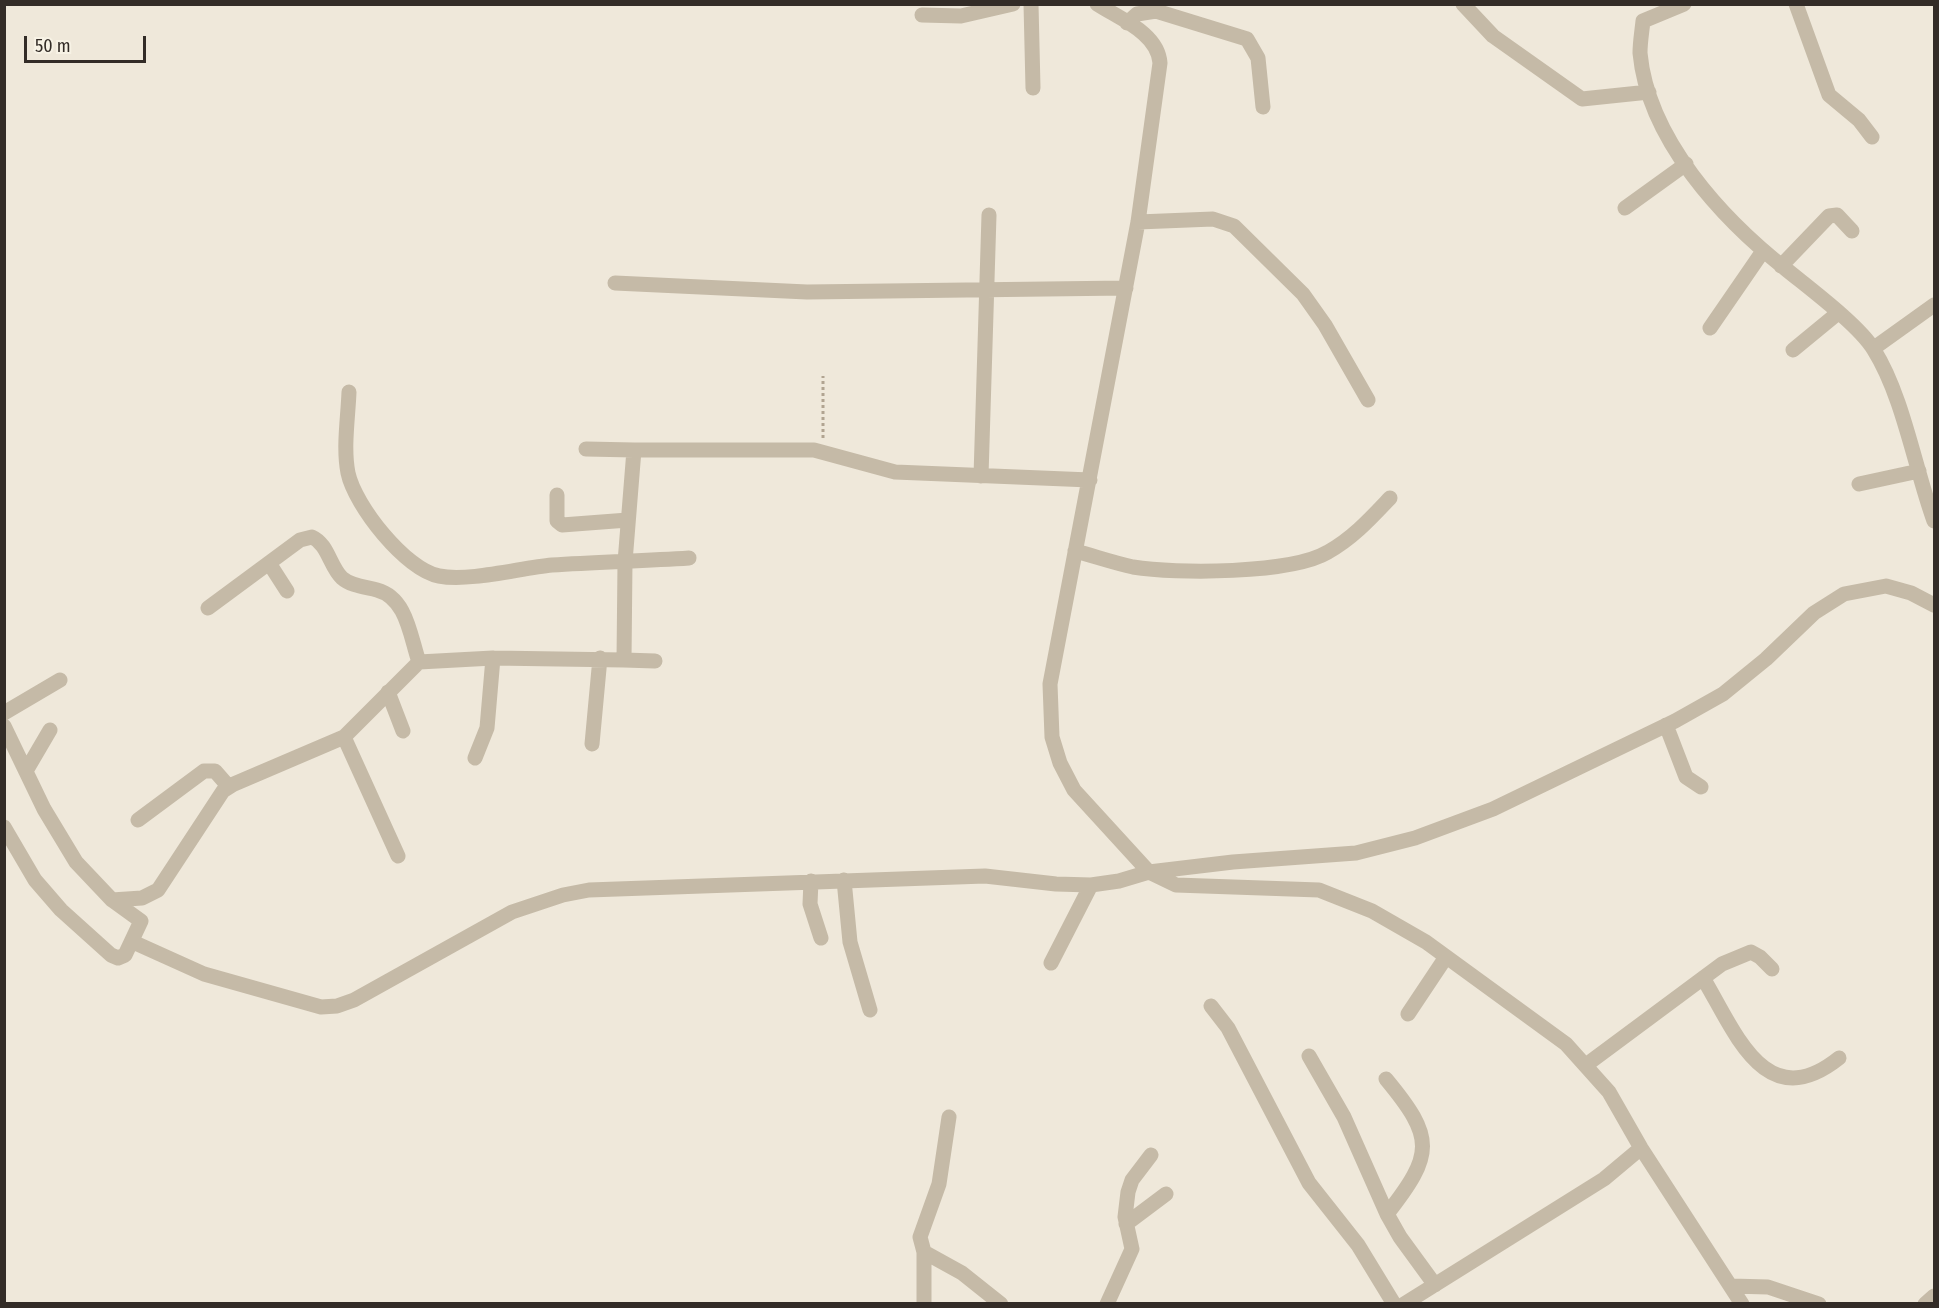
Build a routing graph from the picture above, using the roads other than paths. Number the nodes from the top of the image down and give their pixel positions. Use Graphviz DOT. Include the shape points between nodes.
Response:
graph roads {
  1 [pos="1014,4"];
  2 [pos="1031,4"];
  3 [pos="1097,4"];
  4 [pos="1463,4"];
  5 [pos="1684,4"];
  6 [pos="1796,4"];
  7 [pos="922,15"];
  8 [pos="1127,23"];
  9 [pos="1033,88"];
  10 [pos="1649,92"];
  11 [pos="1263,107"];
  12 [pos="1872,137"];
  13 [pos="1686,164"];
  14 [pos="1625,208"];
  15 [pos="989,215"];
  16 [pos="1138,222"];
  17 [pos="1852,231"];
  18 [pos="1763,251"];
  19 [pos="1781,266"];
  20 [pos="615,283"];
  21 [pos="987,288"];
  22 [pos="1126,288"];
  23 [pos="1935,305"];
  24 [pos="1838,313"];
  25 [pos="1710,328"];
  26 [pos="1874,348"];
  27 [pos="1793,350"];
  28 [pos="349,392"];
  29 [pos="1368,400"];
  30 [pos="586,449"];
  31 [pos="634,450"];
  32 [pos="1919,471"];
  33 [pos="981,476"];
  34 [pos="1090,480"];
  35 [pos="1859,484"];
  36 [pos="1929,484"];
  37 [pos="557,495"];
  38 [pos="1390,498"];
  39 [pos="628,520"];
  40 [pos="1935,522"];
  41 [pos="1075,551"];
  42 [pos="689,558"];
  43 [pos="625,562"];
  44 [pos="269,563"];
  45 [pos="287,591"];
  46 [pos="1935,606"];
  47 [pos="208,608"];
  48 [pos="494,658"];
  49 [pos="600,658"];
  50 [pos="624,660"];
  51 [pos="655,661"];
  52 [pos="419,662"];
  53 [pos="60,680"];
  54 [pos="388,692"];
  55 [pos="4,713"];
  56 [pos="1666,725"];
  57 [pos="4,726"];
  58 [pos="50,730"];
  59 [pos="403,731"];
  60 [pos="344,737"];
  61 [pos="592,744"];
  62 [pos="475,758"];
  63 [pos="26,771"];
  64 [pos="228,787"];
  65 [pos="1701,787"];
  66 [pos="138,820"];
  67 [pos="4,827"];
  68 [pos="398,856"];
  69 [pos="1149,872"];
  70 [pos="844,880"];
  71 [pos="811,881"];
  72 [pos="1091,885"];
  73 [pos="112,900"];
  74 [pos="136,934"];
  75 [pos="821,938"];
  76 [pos="1446,957"];
  77 [pos="1051,963"];
  78 [pos="1772,969"];
  79 [pos="1703,978"];
  80 [pos="1211,1006"];
  81 [pos="870,1010"];
  82 [pos="1408,1014"];
  83 [pos="1309,1056"];
  84 [pos="1839,1058"];
  85 [pos="1586,1065"];
  86 [pos="1386,1079"];
  87 [pos="949,1117"];
  88 [pos="1641,1148"];
  89 [pos="1151,1155"];
  90 [pos="1166,1194"];
  91 [pos="1388,1214"];
  92 [pos="1126,1224"];
  93 [pos="924,1252"];
  94 [pos="1435,1285"];
  95 [pos="1731,1286"];
  96 [pos="1935,1296"];
  97 [pos="924,1304"];
  98 [pos="1001,1304"];
  99 [pos="1107,1304"];
  100 [pos="1395,1304"];
  101 [pos="1404,1304"];
  102 [pos="1742,1304"];
  103 [pos="1819,1304"];
  104 [pos="1925,1304"];
  1 -- 7 [label="street" via="961,16"];
  2 -- 9 [label="street"];
  3 -- 8 [label="street"];
  4 -- 10 [label="street" via="1493,36 1582,99"];
  5 -- 10 [label="street" via="1643,21 1640,52"];
  6 -- 12 [label="street" via="1829,95 1859,120"];
  8 -- 11 [label="street" via="1137,14 1156,11 1247,39 1258,58"];
  8 -- 16 [label="street" via="1150,39 1160,63"];
  10 -- 13 [label="street" via="1667,134"];
  13 -- 14 [label="street"];
  13 -- 18 [label="street" via="1730,221"];
  15 -- 21 [label="street"];
  16 -- 22 [label="street"];
  16 -- 29 [label="street" via="1213,219 1234,226 1308,300"];
  17 -- 19 [label="street" via="1837,215 1829,216"];
  18 -- 19 [label="street"];
  18 -- 25 [label="street"];
  19 -- 24 [label="street"];
  20 -- 21 [label="street" via="807,292"];
  21 -- 22 [label="street"];
  21 -- 33 [label="street"];
  22 -- 34 [label="street"];
  23 -- 26 [label="street"];
  24 -- 26 [label="street"];
  24 -- 27 [label="street"];
  26 -- 32 [label="street" via="1890,383"];
  28 -- 43 [label="street" via="346,460 351,484 363,506 415,566 438,576 456,577"];
  30 -- 31 [label="street"];
  31 -- 33 [label="street" via="823,452 895,472"];
  31 -- 39 [label="street"];
  32 -- 35 [label="street"];
  32 -- 36 [label="street"];
  33 -- 34 [label="street"];
  34 -- 41 [label="street"];
  36 -- 40 [label="street"];
  37 -- 39 [label="street" via="557,521 562,525"];
  38 -- 41 [label="street" via="1360,530 1326,553 1298,562 1262,568 1162,570"];
  39 -- 43 [label="street"];
  41 -- 69 [label="street" via="1050,684 1051,728 1060,763 1074,790"];
  42 -- 43 [label="street"];
  43 -- 50 [label="street"];
  44 -- 45 [label="street"];
  44 -- 47 [label="street"];
  44 -- 52 [label="street" via="300,540 317,539 345,580 395,599"];
  46 -- 56 [label="street" via="1886,586 1844,594 1814,613 1723,694"];
  48 -- 49 [label="street"];
  48 -- 52 [label="street"];
  48 -- 62 [label="street" via="488,728"];
  49 -- 50 [label="street"];
  49 -- 61 [label="street"];
  50 -- 51 [label="street"];
  52 -- 54 [label="street"];
  53 -- 55 [label="street"];
  54 -- 59 [label="street"];
  54 -- 60 [label="street"];
  56 -- 65 [label="street" via="1686,777"];
  56 -- 69 [label="street" via="1493,809 1415,838 1356,853"];
  57 -- 63 [label="street"];
  58 -- 63 [label="street"];
  60 -- 64 [label="street"];
  60 -- 68 [label="street"];
  63 -- 73 [label="street" via="66,847 87,876"];
  64 -- 66 [label="street" via="215,771 204,771"];
  64 -- 73 [label="street" via="215,800 158,890 142,898"];
  67 -- 74 [label="street" via="35,880 76,925 115,957 125,955"];
  69 -- 72 [label="street"];
  69 -- 76 [label="street" via="1176,885 1319,890 1372,910"];
  70 -- 71 [label="street"];
  70 -- 72 [label="street" via="985,876"];
  70 -- 81 [label="street" via="850,942"];
  71 -- 74 [label="street" via="616,888 563,895 488,922 354,1000 321,1007 204,974"];
  71 -- 75 [label="street" via="810,904"];
  72 -- 77 [label="street"];
  73 -- 74 [label="street" via="140,918"];
  76 -- 82 [label="street"];
  76 -- 85 [label="street" via="1566,1044"];
  78 -- 79 [label="street" via="1751,952 1722,964"];
  79 -- 84 [label="street" via="1760,1067 1784,1079 1825,1069"];
  79 -- 85 [label="street"];
  80 -- 100 [label="street" via="1228,1028 1310,1183 1358,1245"];
  83 -- 91 [label="street" via="1344,1117"];
  85 -- 88 [label="street" via="1609,1092"];
  86 -- 91 [label="street" via="1417,1120 1422,1141 1422,1160 1415,1178"];
  87 -- 93 [label="street" via="939,1184 920,1238"];
  88 -- 94 [label="street" via="1604,1179"];
  88 -- 95 [label="street"];
  89 -- 92 [label="street" via="1132,1180 1125,1206"];
  90 -- 92 [label="street"];
  91 -- 94 [label="street"];
  92 -- 99 [label="street" via="1132,1249"];
  93 -- 97 [label="street"];
  93 -- 98 [label="street" via="962,1273"];
  94 -- 101 [label="street"];
  95 -- 102 [label="street"];
  95 -- 103 [label="street" via="1768,1287"];
  96 -- 104 [label="street"];
}
